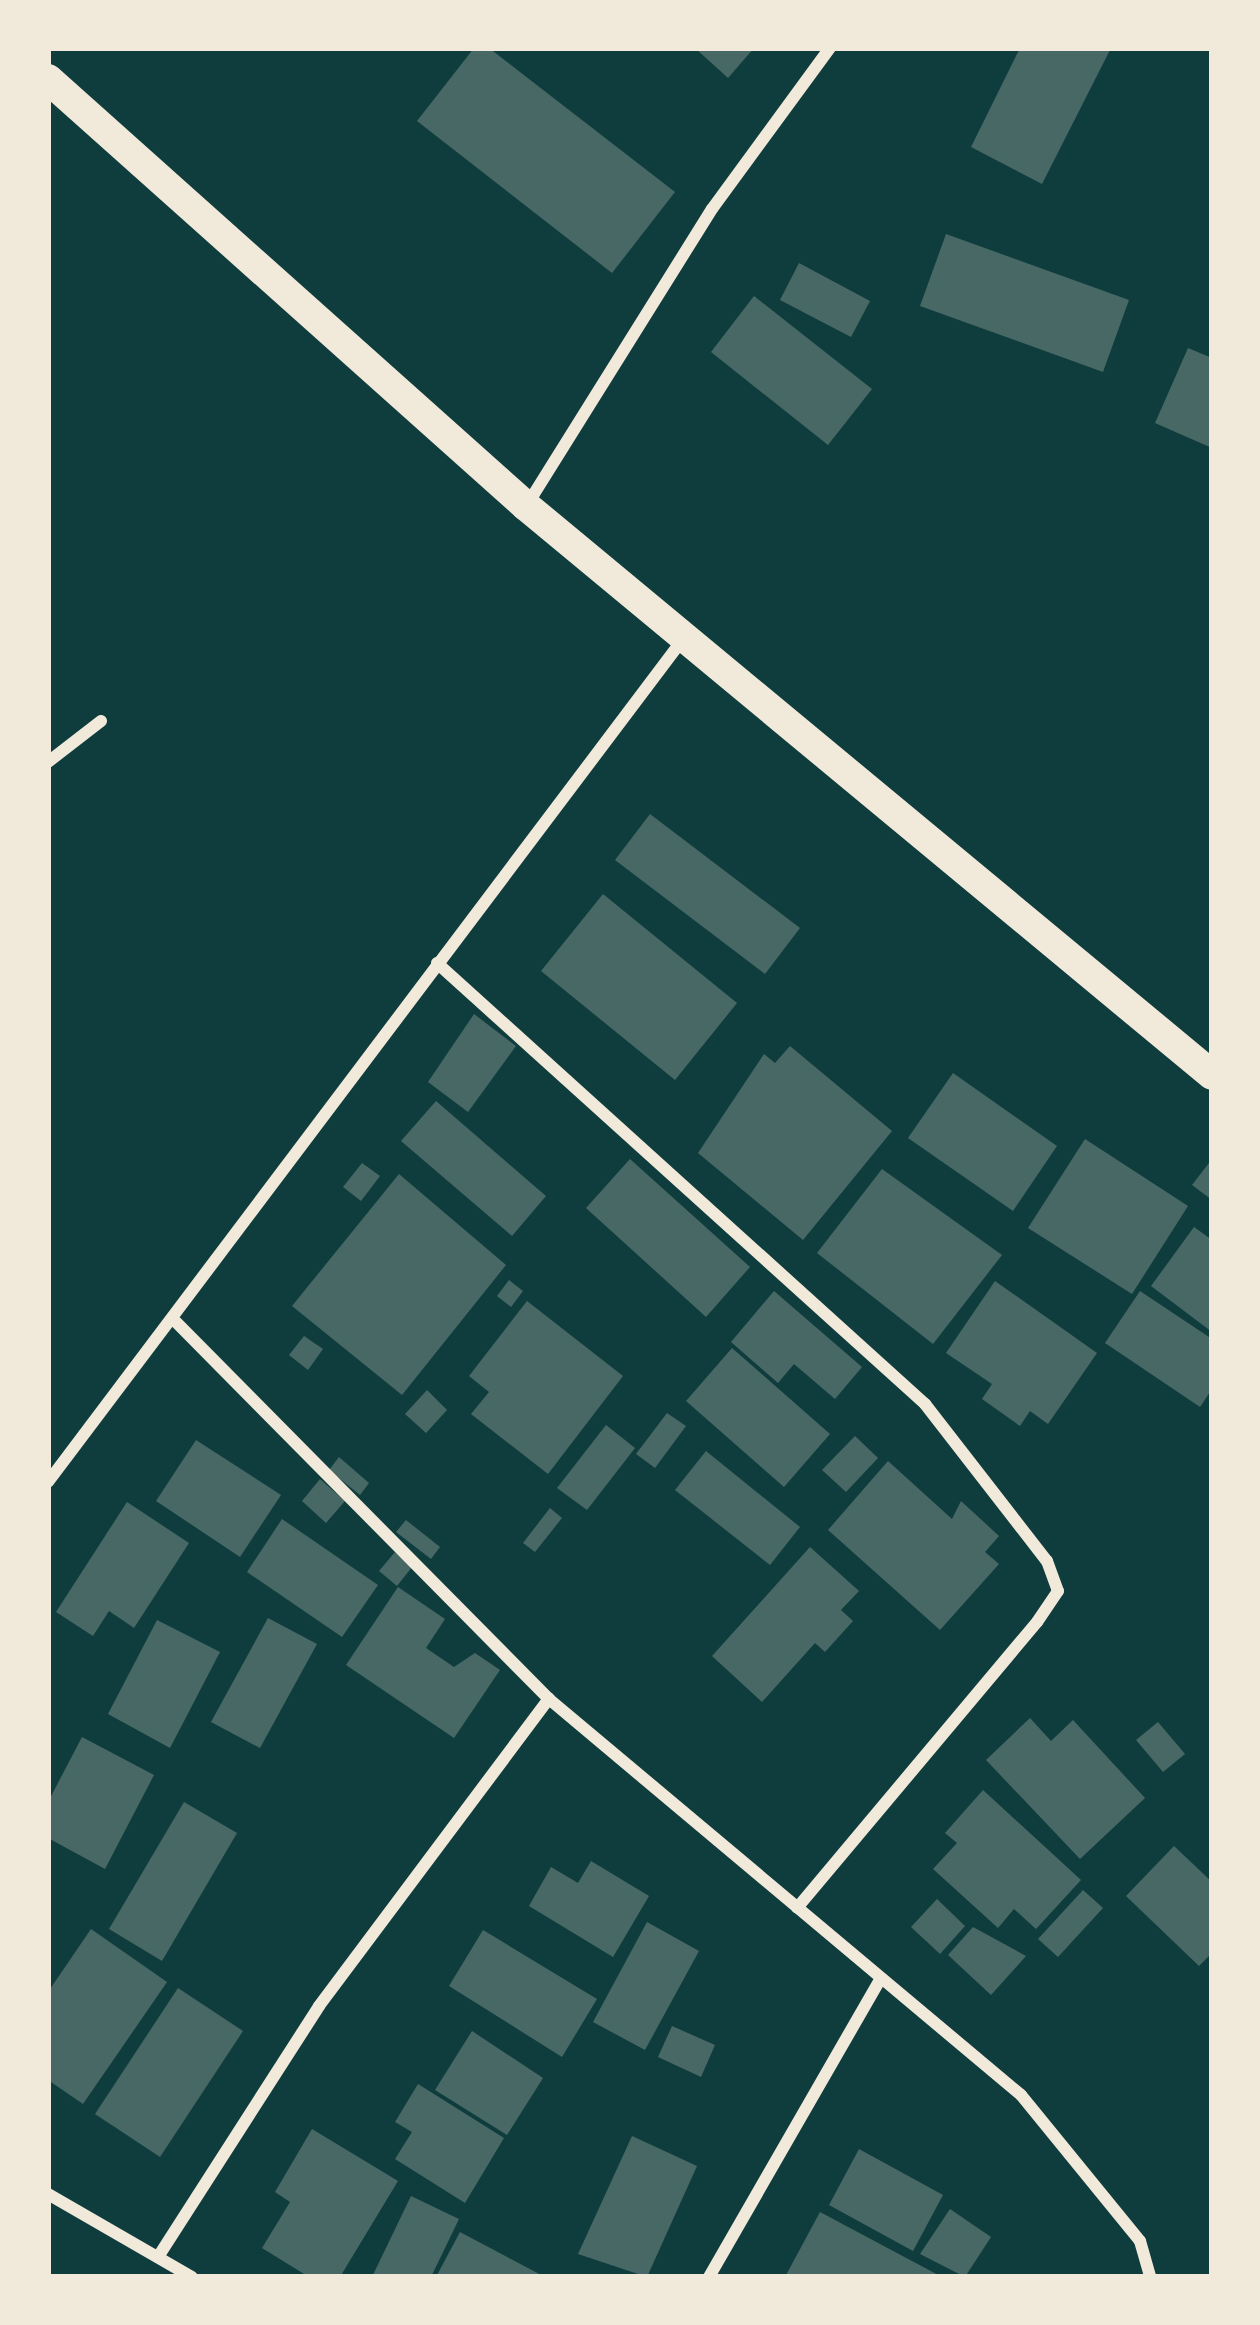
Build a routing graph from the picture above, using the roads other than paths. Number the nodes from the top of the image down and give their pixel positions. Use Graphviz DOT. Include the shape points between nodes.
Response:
graph roads {
  1 [pos="830,48"];
  2 [pos="48,79"];
  3 [pos="526,506"];
  4 [pos="684,638"];
  5 [pos="101,721"];
  6 [pos="48,762"];
  7 [pos="437,963"];
  8 [pos="1212,1075"];
  9 [pos="176,1322"];
  10 [pos="48,1482"];
  11 [pos="550,1699"];
  12 [pos="797,1908"];
  13 [pos="880,1980"];
  14 [pos="48,2194"];
  15 [pos="158,2257"];
  16 [pos="192,2277"];
  17 [pos="709,2277"];
  18 [pos="1150,2277"];
  1 -- 3 [label="street" via="712,209"];
  2 -- 3 [label="main road"];
  3 -- 4 [label="main road"];
  4 -- 7 [label="street"];
  4 -- 8 [label="main road"];
  5 -- 6 [label="street"];
  7 -- 9 [label="street"];
  7 -- 12 [label="street" via="925,1404 1047,1562 1058,1591 1036,1622"];
  9 -- 10 [label="street"];
  9 -- 11 [label="street"];
  11 -- 12 [label="street"];
  11 -- 15 [label="street" via="319,2006"];
  12 -- 13 [label="street"];
  13 -- 17 [label="street"];
  13 -- 18 [label="street" via="1021,2095 1140,2241"];
  14 -- 15 [label="street"];
  15 -- 16 [label="street"];
}
